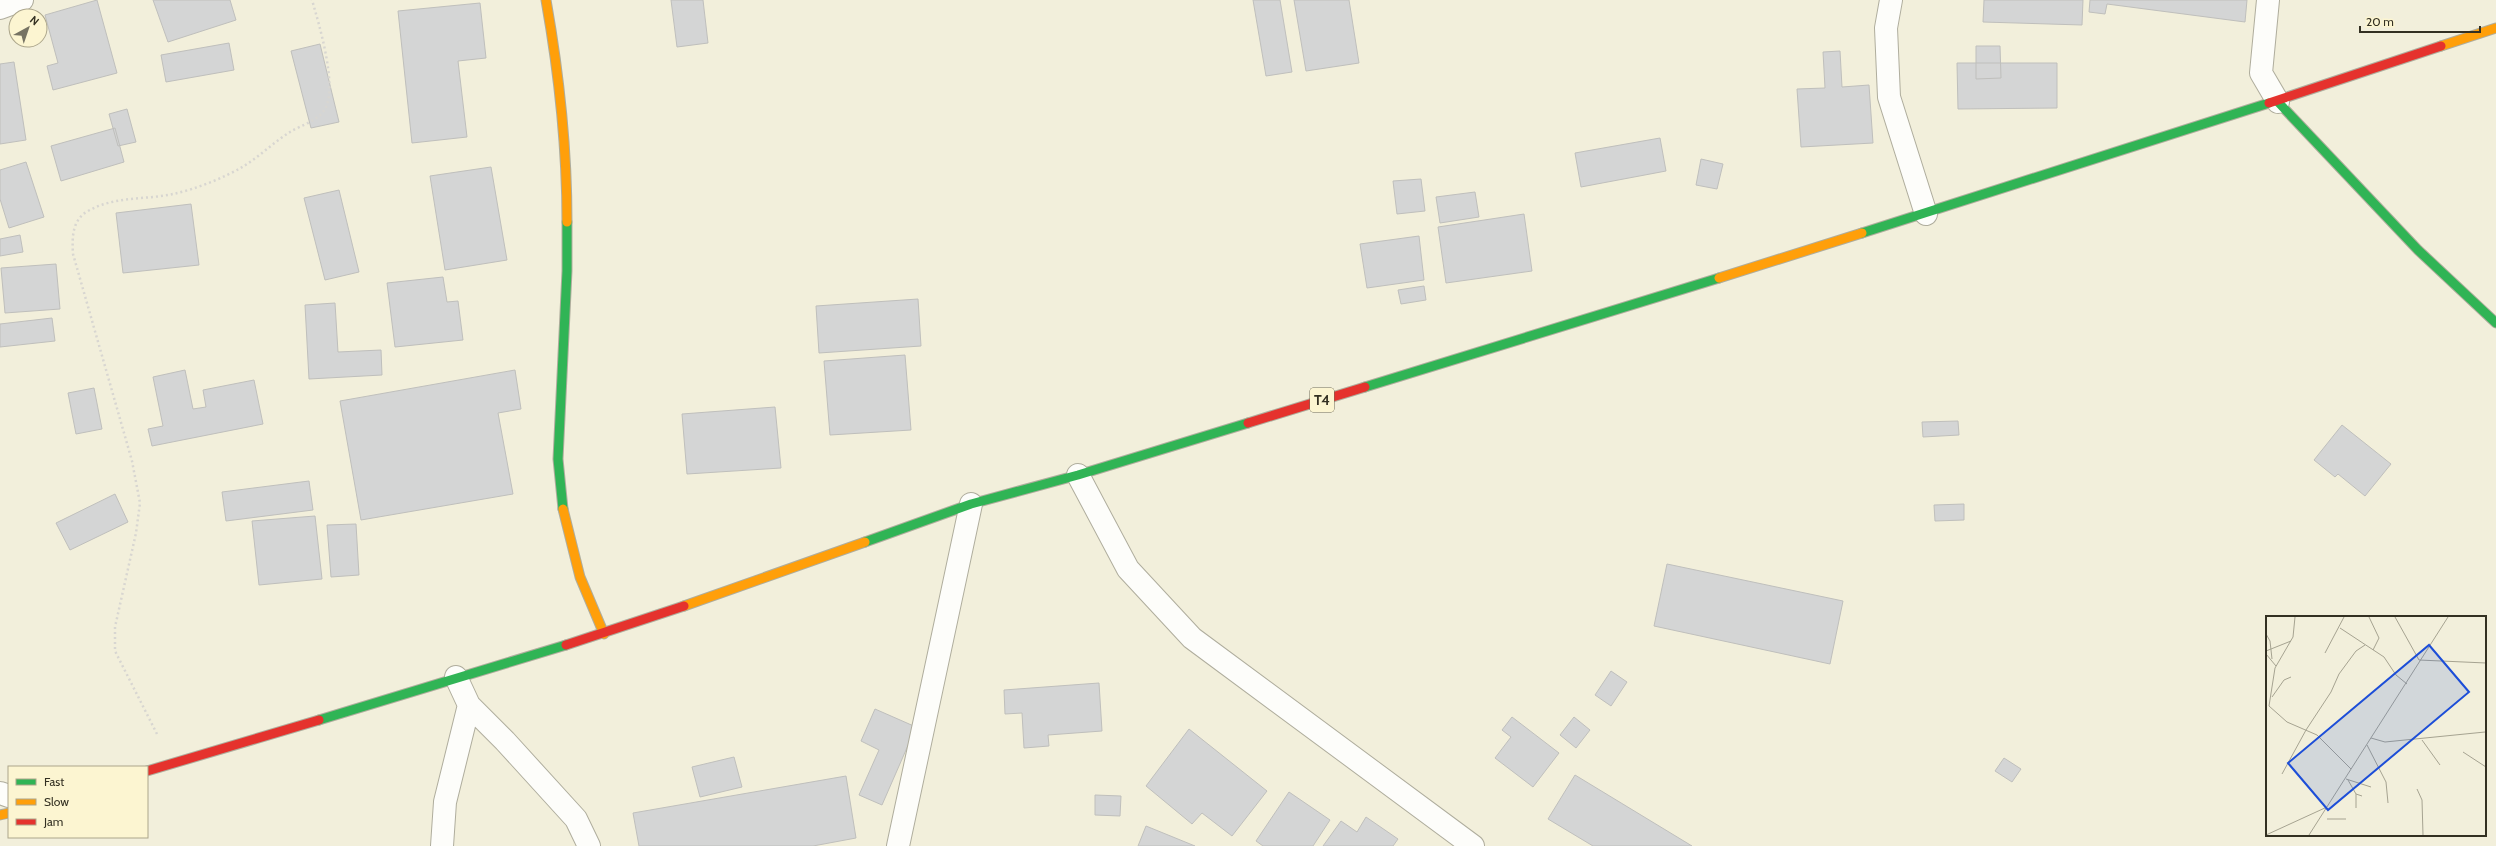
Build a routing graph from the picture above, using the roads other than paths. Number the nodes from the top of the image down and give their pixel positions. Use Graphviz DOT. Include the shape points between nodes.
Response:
graph roads {
  1 [pos="22,0"];
  2 [pos="546,0"];
  3 [pos="1891,0"];
  4 [pos="2268,0"];
  5 [pos="0,8"];
  6 [pos="2496,28"];
  7 [pos="2278,102"];
  8 [pos="1926,214"];
  9 [pos="2496,323"];
  10 [pos="1078,475"];
  11 [pos="971,504"];
  12 [pos="604,634"];
  13 [pos="456,677"];
  14 [pos="469,705"];
  15 [pos="148,771"];
  16 [pos="442,846"];
  17 [pos="589,846"];
  18 [pos="898,846"];
  19 [pos="1472,846"];
  1 -- 5 [label="street"];
  2 -- 12 [label="main road" via="560,76 567,189 567,271 559,466 563,513 580,577"];
  3 -- 8 [label="street" via="1886,28 1888,97"];
  4 -- 7 [label="street" via="2262,73"];
  6 -- 7 [label="main road, T4"];
  7 -- 8 [label="main road, T4"];
  7 -- 9 [label="main road" via="2418,250"];
  8 -- 10 [label="main road, T4"];
  10 -- 11 [label="main road, T4"];
  10 -- 19 [label="street" via="1128,569 1192,638"];
  11 -- 12 [label="main road, T4"];
  11 -- 18 [label="street"];
  12 -- 13 [label="main road, T4"];
  13 -- 14 [label="street"];
  13 -- 15 [label="main road, T4"];
  14 -- 16 [label="street" via="445,802"];
  14 -- 17 [label="street" via="576,819"];
}
